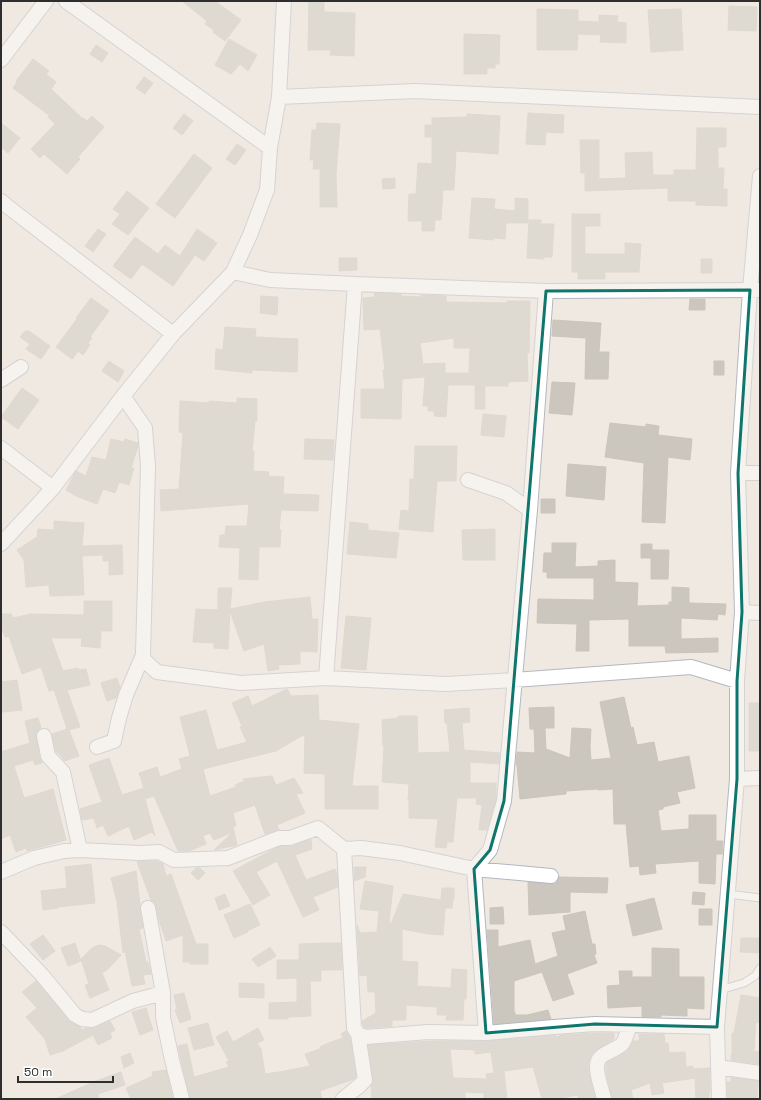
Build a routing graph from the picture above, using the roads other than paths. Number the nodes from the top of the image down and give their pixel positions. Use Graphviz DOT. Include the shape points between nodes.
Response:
graph roads {
  1 [pos="46,1"];
  2 [pos="66,1"];
  3 [pos="284,1"];
  4 [pos="1,60"];
  5 [pos="279,97"];
  6 [pos="760,107"];
  7 [pos="270,148"];
  8 [pos="760,176"];
  9 [pos="1,201"];
  10 [pos="233,272"];
  11 [pos="355,284"];
  12 [pos="755,290"];
  13 [pos="546,291"];
  14 [pos="173,334"];
  15 [pos="21,367"];
  16 [pos="1,380"];
  17 [pos="123,396"];
  18 [pos="1,448"];
  19 [pos="738,473"];
  20 [pos="760,473"];
  21 [pos="468,480"];
  22 [pos="53,488"];
  23 [pos="530,510"];
  24 [pos="1,544"];
  25 [pos="742,612"];
  26 [pos="760,613"];
  27 [pos="143,655"];
  28 [pos="326,678"];
  29 [pos="514,680"];
  30 [pos="737,681"];
  31 [pos="44,736"];
  32 [pos="97,747"];
  33 [pos="760,778"];
  34 [pos="737,779"];
  35 [pos="344,849"];
  36 [pos="80,850"];
  37 [pos="474,869"];
  38 [pos="1,872"];
  39 [pos="551,876"];
  40 [pos="728,894"];
  41 [pos="760,898"];
  42 [pos="148,908"];
  43 [pos="1,932"];
  44 [pos="760,968"];
  45 [pos="720,990"];
  46 [pos="162,993"];
  47 [pos="630,1025"];
  48 [pos="717,1027"];
  49 [pos="486,1033"];
  50 [pos="358,1034"];
  51 [pos="718,1067"];
  52 [pos="760,1073"];
  53 [pos="182,1099"];
  54 [pos="343,1099"];
  55 [pos="604,1099"];
  56 [pos="719,1099"];
  1 -- 4 [label="street"];
  2 -- 7 [label="street"];
  3 -- 5 [label="street"];
  5 -- 6 [label="street" via="415,91"];
  5 -- 7 [label="street"];
  7 -- 10 [label="street" via="267,190"];
  8 -- 12 [label="street"];
  9 -- 14 [label="street"];
  10 -- 11 [label="street" via="270,280"];
  10 -- 14 [label="street"];
  11 -- 13 [label="street"];
  11 -- 28 [label="street"];
  12 -- 13 [label="street"];
  12 -- 19 [label="street"];
  13 -- 23 [label="street"];
  14 -- 17 [label="street"];
  15 -- 16 [label="street"];
  17 -- 22 [label="street"];
  17 -- 27 [label="street" via="145,428 148,466"];
  18 -- 22 [label="street"];
  19 -- 20 [label="street"];
  19 -- 25 [label="street"];
  21 -- 23 [label="street" via="506,493"];
  22 -- 24 [label="street"];
  23 -- 29 [label="street"];
  25 -- 26 [label="street"];
  25 -- 30 [label="street"];
  27 -- 28 [label="street" via="144,660 157,672 241,683"];
  27 -- 32 [label="street" via="126,694 114,740"];
  28 -- 29 [label="street" via="446,684"];
  29 -- 30 [label="street" via="691,667"];
  29 -- 37 [label="street" via="504,801 490,850"];
  30 -- 34 [label="street"];
  31 -- 36 [label="street" via="48,756 63,772"];
  33 -- 34 [label="street"];
  34 -- 40 [label="street"];
  35 -- 36 [label="street" via="318,828 290,838 279,838 228,858 174,860 159,852"];
  35 -- 37 [label="street" via="400,852"];
  35 -- 50 [label="street" via="354,1028"];
  36 -- 38 [label="street" via="34,858"];
  37 -- 39 [label="street"];
  37 -- 49 [label="street"];
  40 -- 41 [label="lane"];
  40 -- 45 [label="street"];
  42 -- 46 [label="street"];
  43 -- 46 [label="street" via="75,1015 82,1019 92,1020 133,1001"];
  44 -- 45 [label="lane" via="755,976 744,983"];
  45 -- 48 [label="street"];
  46 -- 53 [label="street" via="167,1039"];
  47 -- 48 [label="street"];
  47 -- 49 [label="street" via="595,1024"];
  47 -- 55 [label="street" via="623,1043 600,1058 597,1063"];
  48 -- 51 [label="street"];
  49 -- 50 [label="street" via="428,1032 366,1037"];
  50 -- 54 [label="street" via="365,1080"];
  51 -- 52 [label="street"];
  51 -- 56 [label="street"];
}
